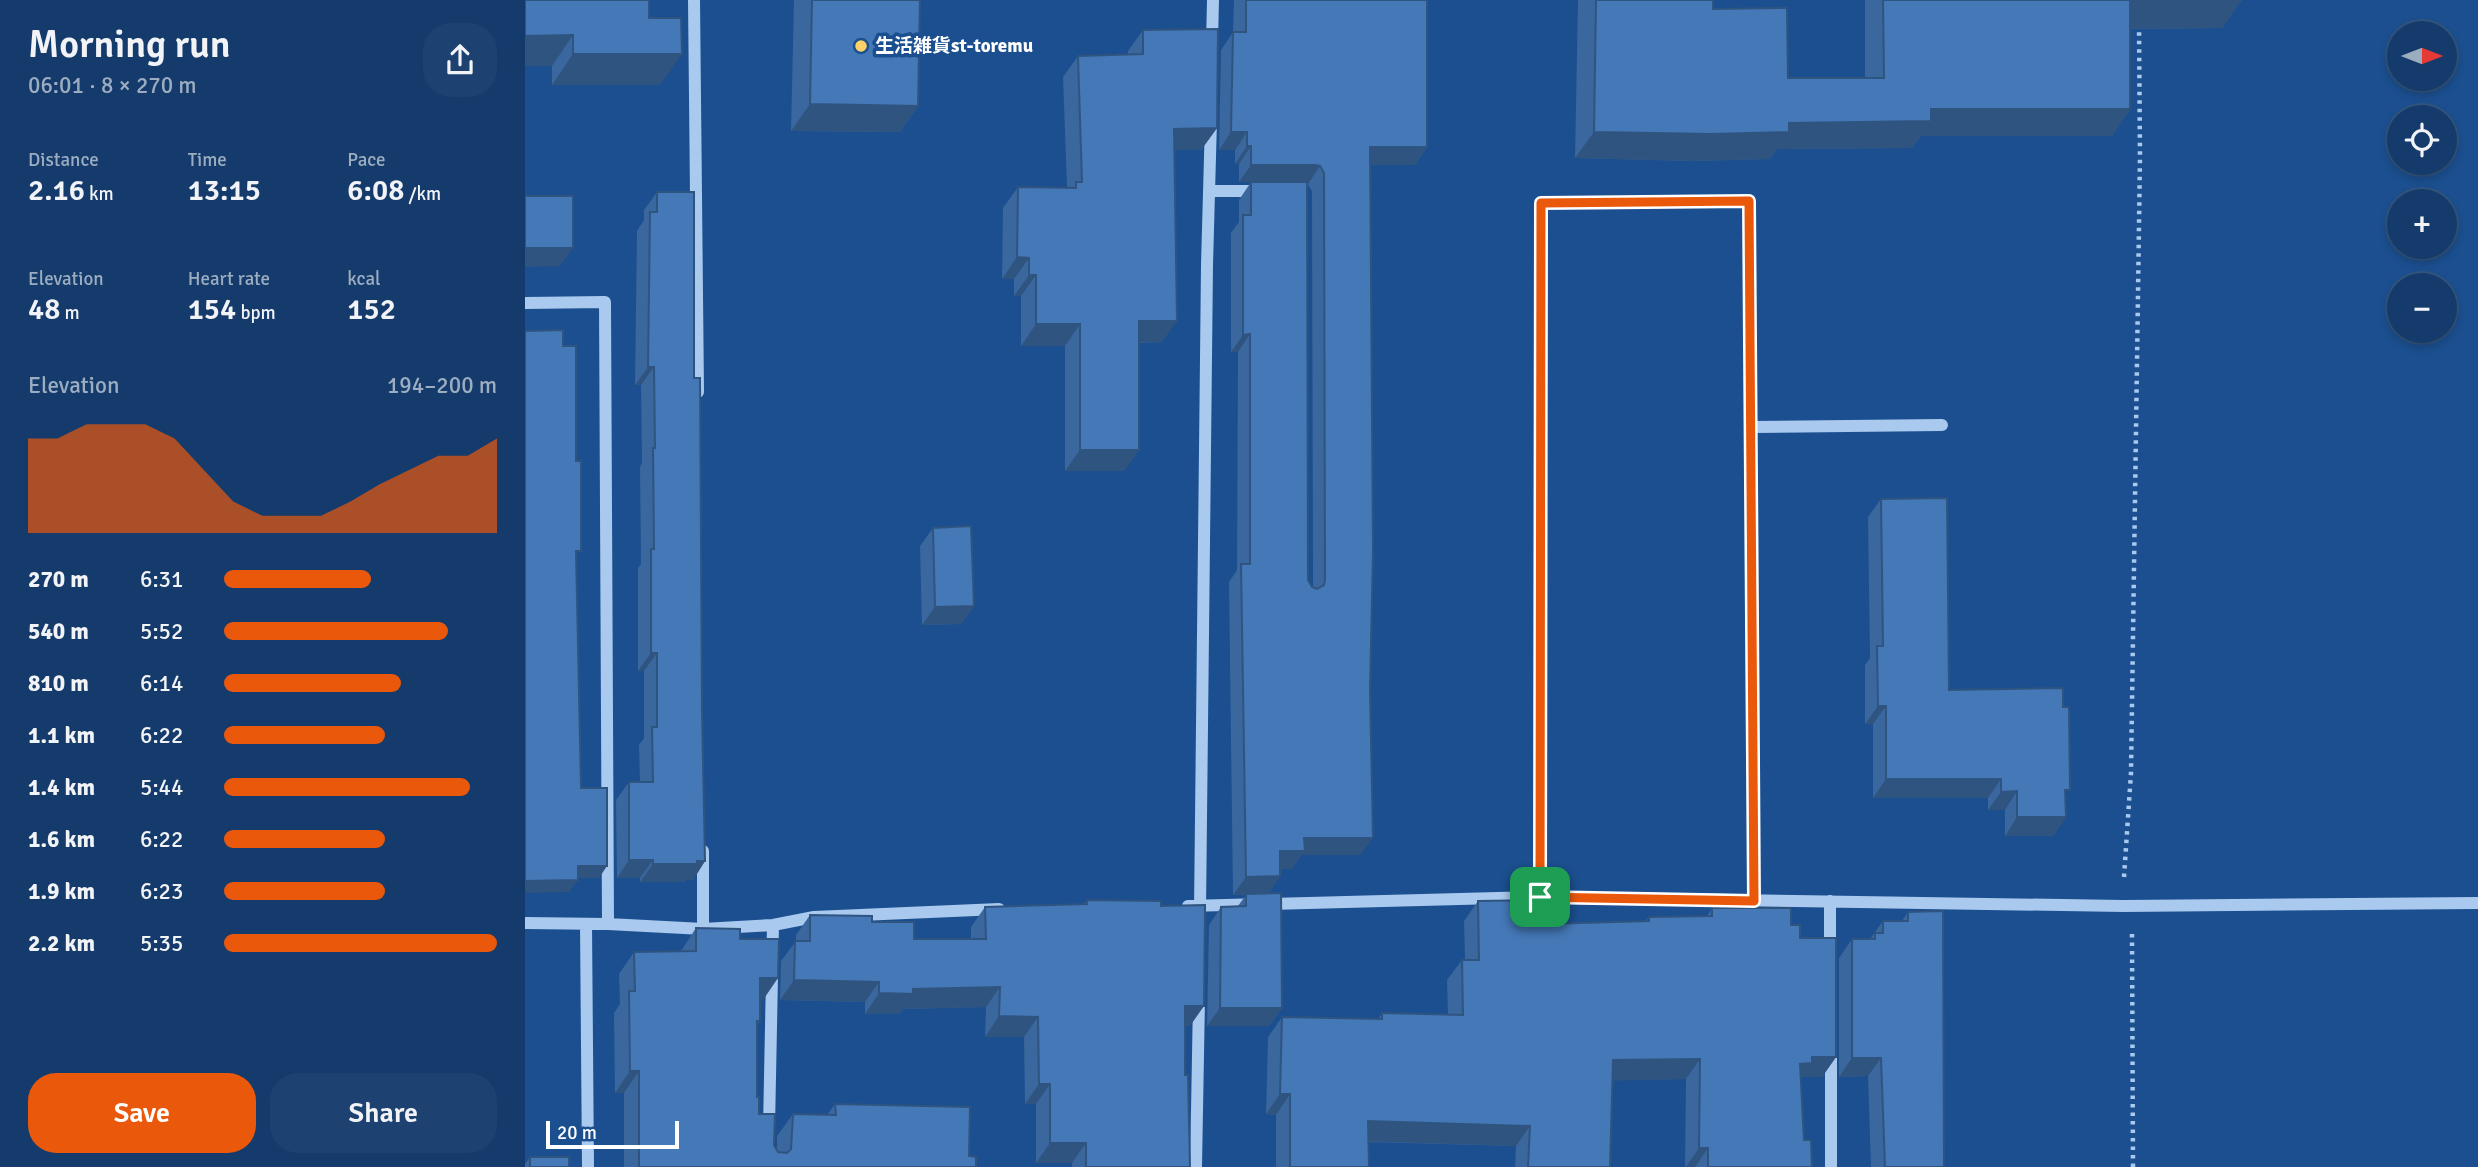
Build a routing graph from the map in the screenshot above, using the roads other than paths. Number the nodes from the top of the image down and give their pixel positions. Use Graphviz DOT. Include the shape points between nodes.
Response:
graph roads {
  1 [pos="694,0"];
  2 [pos="1213,0"];
  3 [pos="1212,55"];
  4 [pos="1211,109"];
  5 [pos="1209,191"];
  6 [pos="1276,191"];
  7 [pos="525,303"];
  8 [pos="698,404"];
  9 [pos="1941,425"];
  10 [pos="1751,426"];
  11 [pos="703,842"];
  12 [pos="1540,897"];
  13 [pos="1754,901"];
  14 [pos="1830,901"];
  15 [pos="2478,903"];
  16 [pos="1174,906"];
  17 [pos="1201,906"];
  18 [pos="1012,909"];
  19 [pos="1200,919"];
  20 [pos="525,923"];
  21 [pos="586,924"];
  22 [pos="608,924"];
  23 [pos="773,925"];
  24 [pos="703,929"];
  25 [pos="1831,971"];
  26 [pos="1199,988"];
  27 [pos="1831,1041"];
  28 [pos="769,1140"];
  29 [pos="588,1167"];
  30 [pos="1196,1167"];
  31 [pos="1831,1167"];
  1 -- 8 [label="street"];
  2 -- 3 [label="street"];
  4 -- 5 [label="street"];
  5 -- 6 [label="street"];
  5 -- 17 [label="street"];
  7 -- 22 [label="street" via="605,302"];
  9 -- 10 [label="street"];
  10 -- 12 [label="street" via="1749,201 1541,203"];
  10 -- 13 [label="street"];
  11 -- 24 [label="street"];
  12 -- 13 [label="street"];
  12 -- 17 [label="street"];
  13 -- 14 [label="street"];
  14 -- 15 [label="street" via="2123,906"];
  14 -- 25 [label="street"];
  16 -- 17 [label="street"];
  17 -- 19 [label="street"];
  18 -- 23 [label="street" via="814,917"];
  20 -- 21 [label="street"];
  21 -- 22 [label="street"];
  21 -- 29 [label="street"];
  22 -- 24 [label="street"];
  23 -- 24 [label="street"];
  23 -- 28 [label="street"];
  26 -- 30 [label="street"];
  27 -- 31 [label="street"];
}
